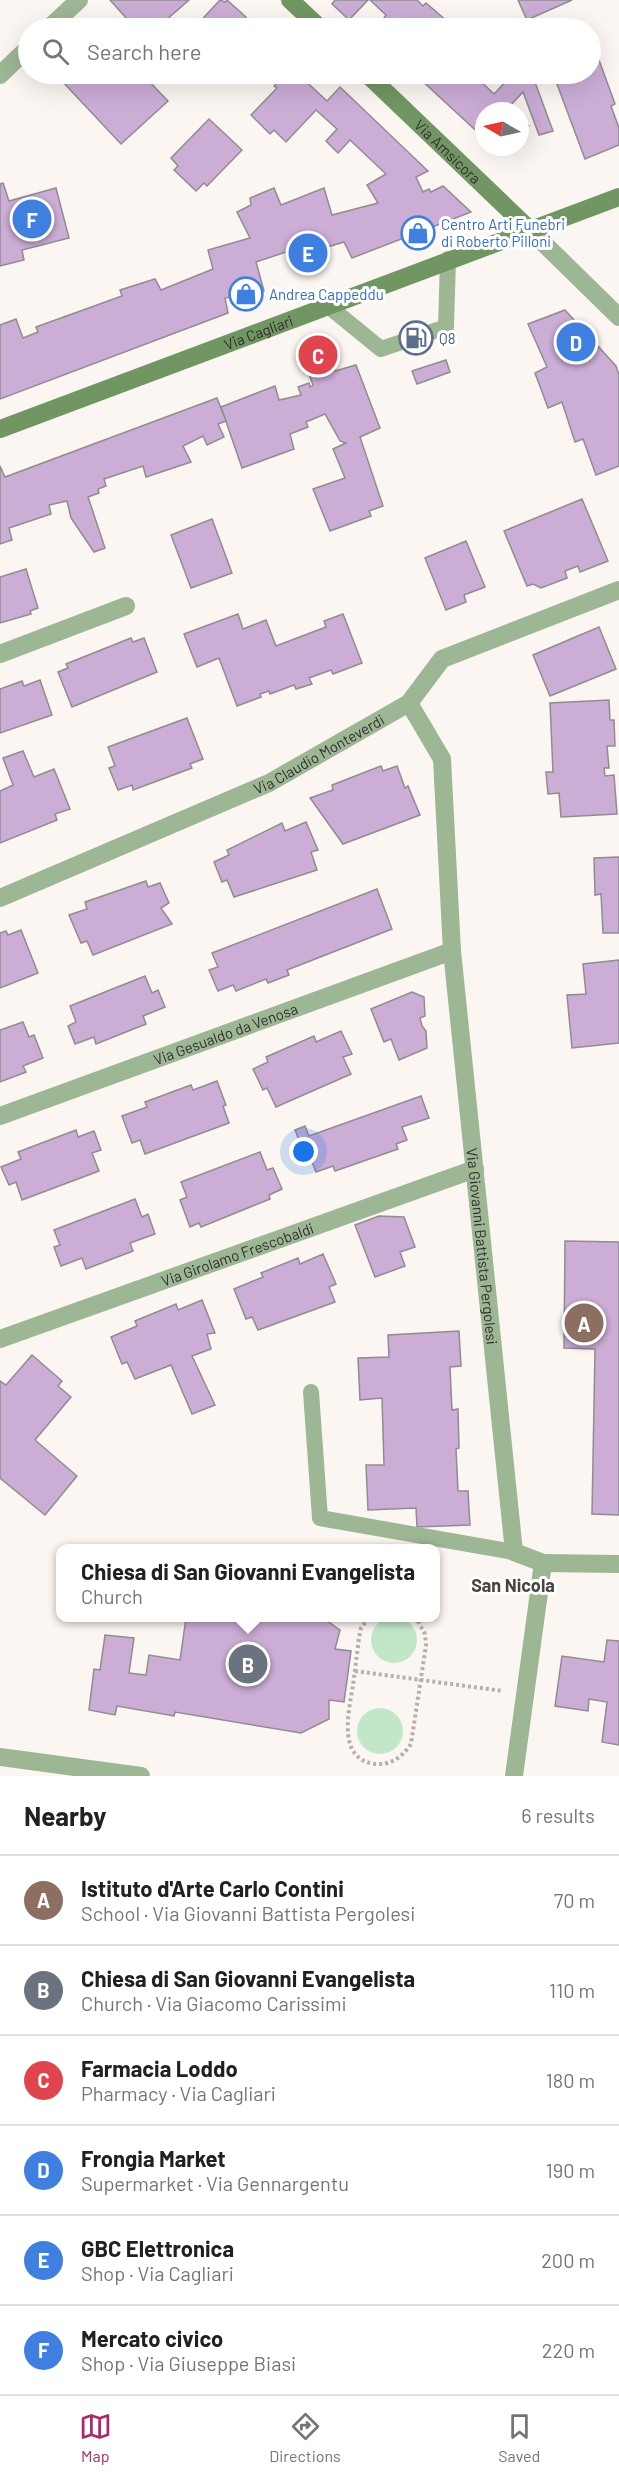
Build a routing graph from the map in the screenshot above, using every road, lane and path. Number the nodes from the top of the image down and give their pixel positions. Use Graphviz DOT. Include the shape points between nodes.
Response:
graph roads {
  1 [pos="79,0"];
  2 [pos="290,0"];
  3 [pos="60,18"];
  4 [pos="309,18"];
  5 [pos="18,58"];
  6 [pos="0,75"];
  7 [pos="377,84"];
  8 [pos="619,197"];
  9 [pos="529,229"];
  10 [pos="448,259"];
  11 [pos="327,305"];
  12 [pos="619,317"];
  13 [pos="0,429"];
  14 [pos="619,590"];
  15 [pos="126,606"];
  16 [pos="0,654"];
  17 [pos="409,703"];
  18 [pos="0,898"];
  19 [pos="452,951"];
  20 [pos="0,1116"];
  21 [pos="475,1169"];
  22 [pos="0,1339"];
  23 [pos="311,1392"];
  24 [pos="514,1552"];
  25 [pos="543,1563"];
  26 [pos="619,1564"];
  27 [pos="366,1622"];
  28 [pos="419,1622"];
  29 [pos="355,1671"];
  30 [pos="421,1680"];
  31 [pos="525,1694"];
  32 [pos="0,1757"];
  33 [pos="141,1776"];
  34 [pos="514,1776"];
  1 -- 3 [label="street"];
  2 -- 4 [label="main road"];
  5 -- 6 [label="street"];
  7 -- 9 [label="main road, Via Amsicora"];
  8 -- 9 [label="main road, Via Cagliari"];
  9 -- 10 [label="main road, Via Cagliari"];
  9 -- 12 [label="street"];
  10 -- 11 [label="main road, Via Cagliari"];
  10 -- 11 [label="lane" via="446,327 381,349"];
  11 -- 13 [label="main road, Via Cagliari"];
  14 -- 17 [label="street, Via Claudio Monteverdi" via="442,659"];
  15 -- 16 [label="street"];
  17 -- 18 [label="street, Via Claudio Monteverdi" via="269,783"];
  17 -- 19 [label="street, Via Giovanni Battista Pergolesi" via="441,759"];
  19 -- 20 [label="street, Via Gesualdo da Venosa"];
  19 -- 21 [label="street, Via Giovanni Battista Pergolesi"];
  21 -- 22 [label="street, Via Girolamo Frescobaldi"];
  21 -- 24 [label="street, Via Giovanni Battista Pergolesi"];
  23 -- 24 [label="lane" via="320,1518"];
  24 -- 25 [label="street"];
  25 -- 26 [label="street"];
  25 -- 31 [label="street"];
  27 -- 29 [label="path"];
  28 -- 30 [label="path" via="425,1634"];
  29 -- 30 [label="path"];
  29 -- 30 [label="path" via="347,1734 356,1754 375,1764 396,1760 411,1744"];
  30 -- 31 [label="path"];
  31 -- 34 [label="street"];
  32 -- 33 [label="street"];
}
